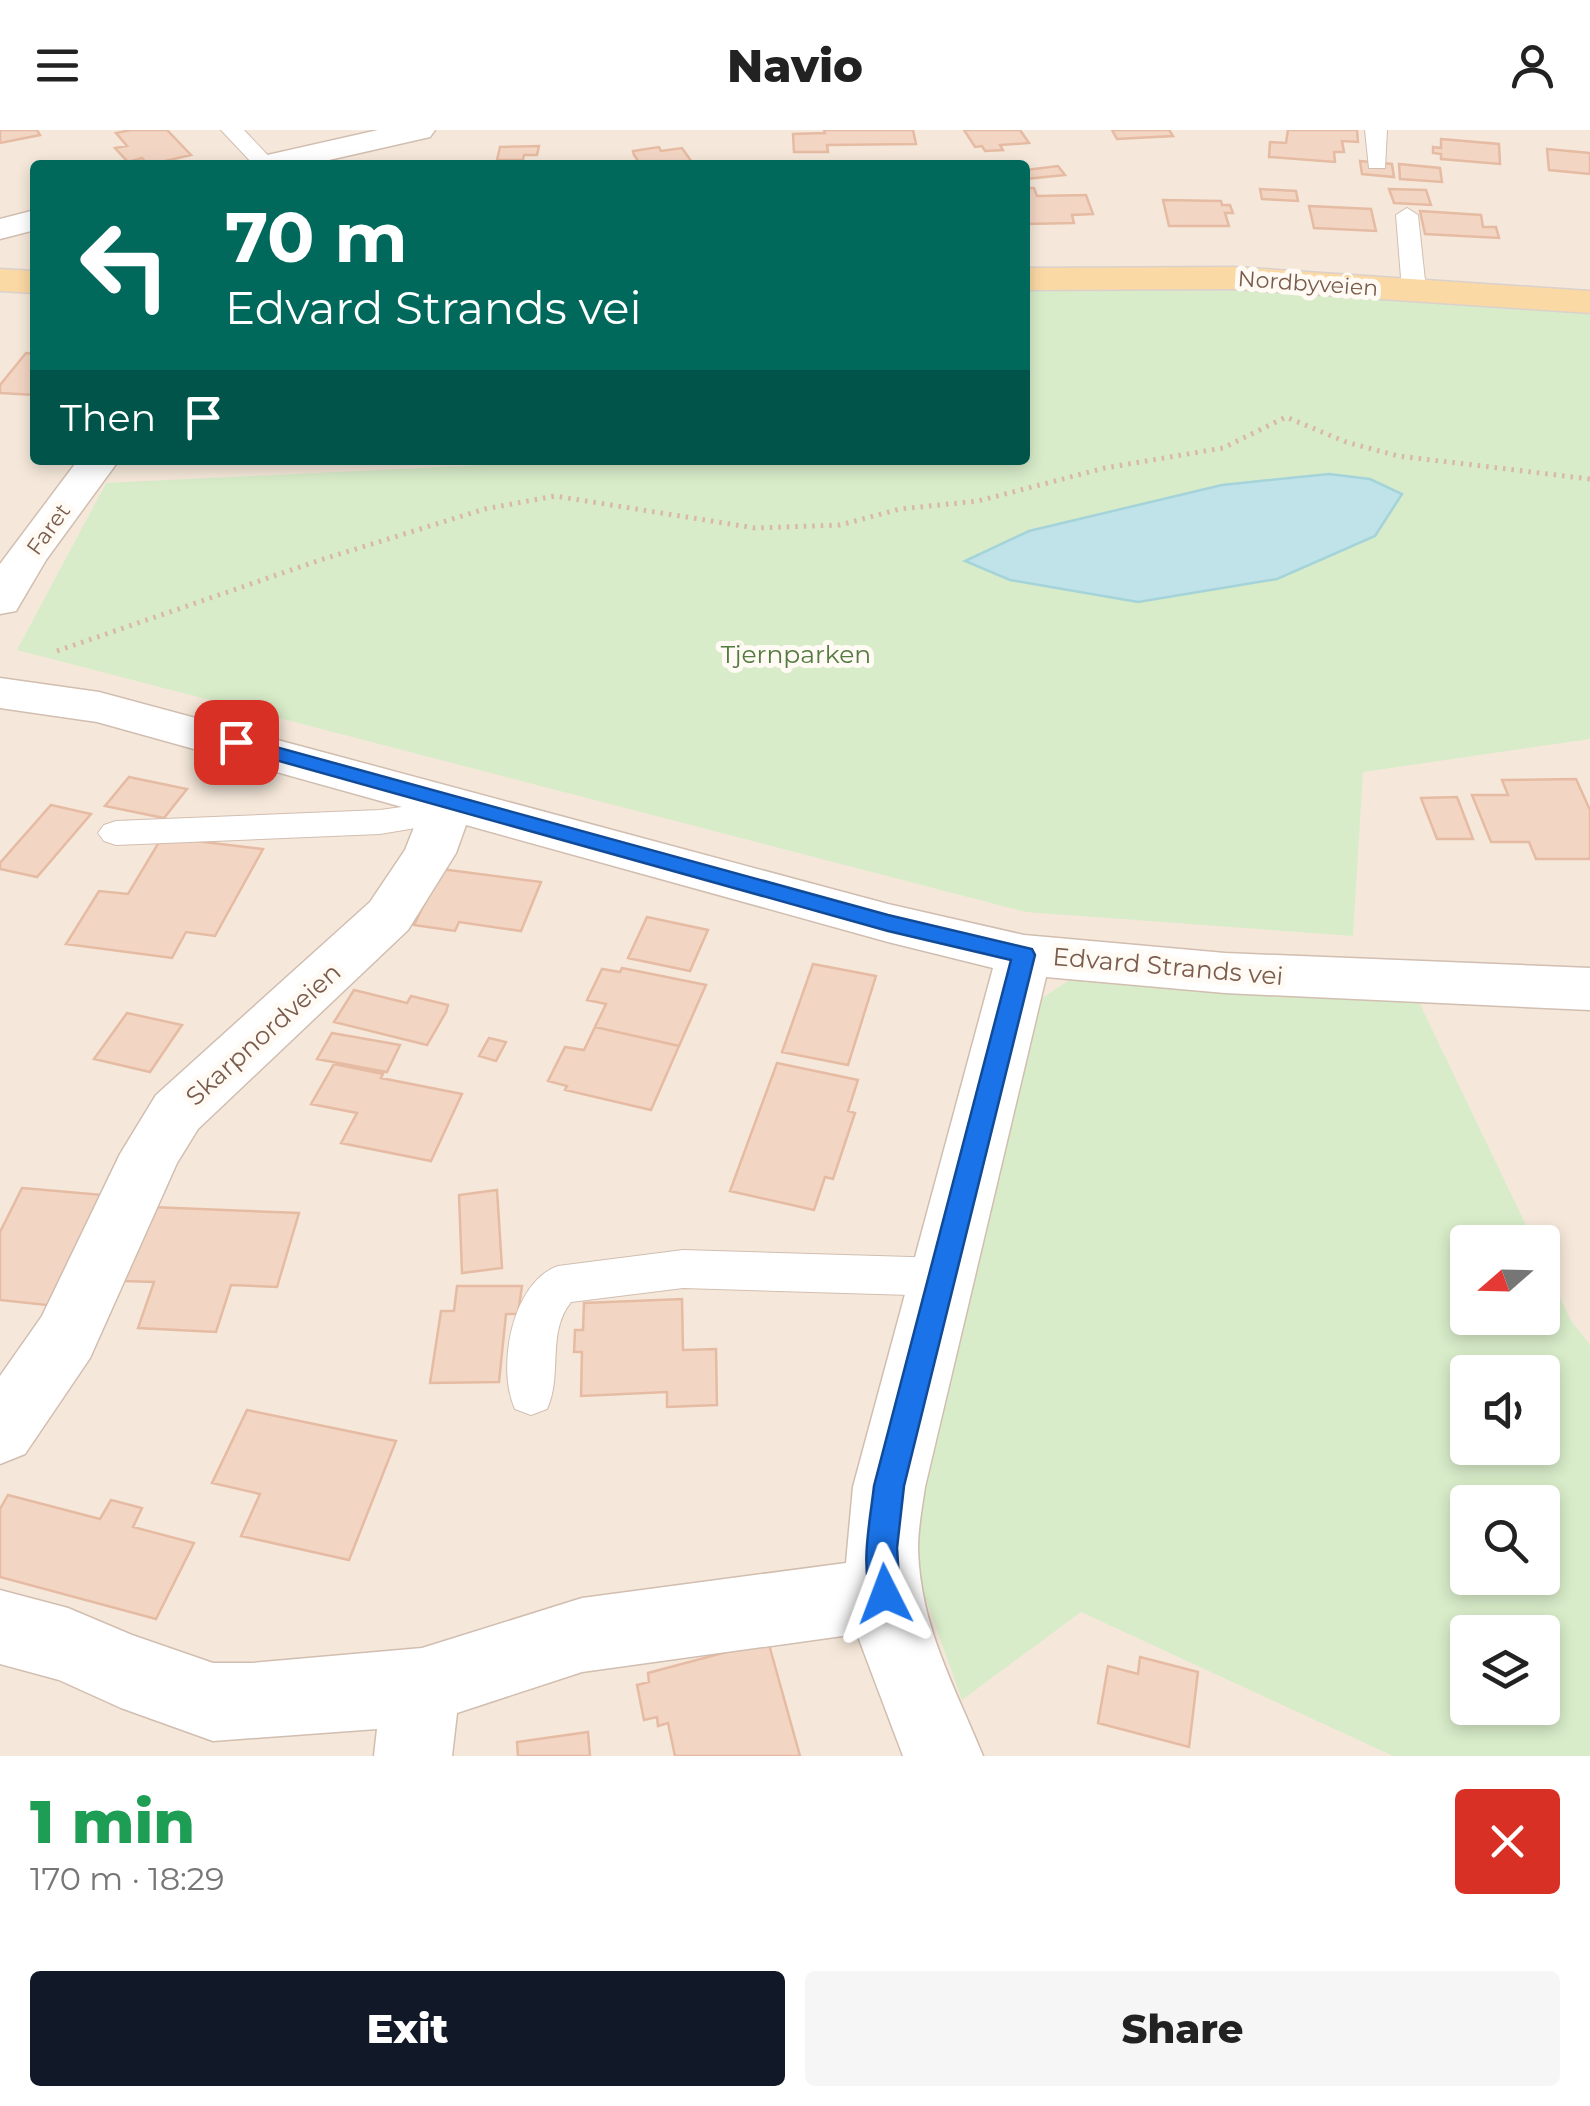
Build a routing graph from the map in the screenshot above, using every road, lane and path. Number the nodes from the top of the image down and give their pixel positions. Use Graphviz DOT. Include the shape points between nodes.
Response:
graph roads {
  1 [pos="232,130"];
  2 [pos="419,130"];
  3 [pos="1376,130"];
  4 [pos="261,160"];
  5 [pos="288,160"];
  6 [pos="1378,162"];
  7 [pos="1407,215"];
  8 [pos="30,221"];
  9 [pos="0,228"];
  10 [pos="1030,279"];
  11 [pos="0,280"];
  12 [pos="30,282"];
  13 [pos="1414,290"];
  14 [pos="1590,302"];
  15 [pos="95,465"];
  16 [pos="1590,479"];
  17 [pos="0,600"];
  18 [pos="49,655"];
  19 [pos="0,694"];
  20 [pos="447,807"];
  21 [pos="116,833"];
  22 [pos="1024,955"];
  23 [pos="1590,989"];
  24 [pos="942,1277"];
  25 [pos="531,1394"];
  26 [pos="0,1432"];
  27 [pos="885,1594"];
  28 [pos="0,1627"];
  29 [pos="417,1721"];
  30 [pos="944,1756"];
  1 -- 4 [label="lane"];
  2 -- 5 [label="street"];
  3 -- 6 [label="lane"];
  7 -- 13 [label="lane"];
  8 -- 9 [label="street"];
  10 -- 13 [label="main road, Nordbyveien" via="1233,278"];
  11 -- 12 [label="main road"];
  13 -- 14 [label="main road, Nordbyveien"];
  15 -- 17 [label="street, Faret"];
  16 -- 18 [label="path" via="1398,456 1286,417 1224,448 840,525 756,528 555,496 485,509 338,554"];
  19 -- 20 [label="street, Edvard Strands vei" via="99,707"];
  20 -- 21 [label="lane" via="380,822"];
  20 -- 22 [label="street, Edvard Strands vei"];
  20 -- 26 [label="street, Skarpnordveien" via="430,853 389,916 178,1112 151,1154 66,1336"];
  22 -- 23 [label="street, Edvard Strands vei" via="1225,973"];
  22 -- 24 [label="street"];
  24 -- 25 [label="lane" via="683,1269 558,1284 534,1324"];
  24 -- 27 [label="street" via="889,1486"];
  27 -- 29 [label="street" via="582,1635"];
  27 -- 30 [label="street" via="916,1701"];
  28 -- 29 [label="street" via="68,1645 214,1702"];
}
